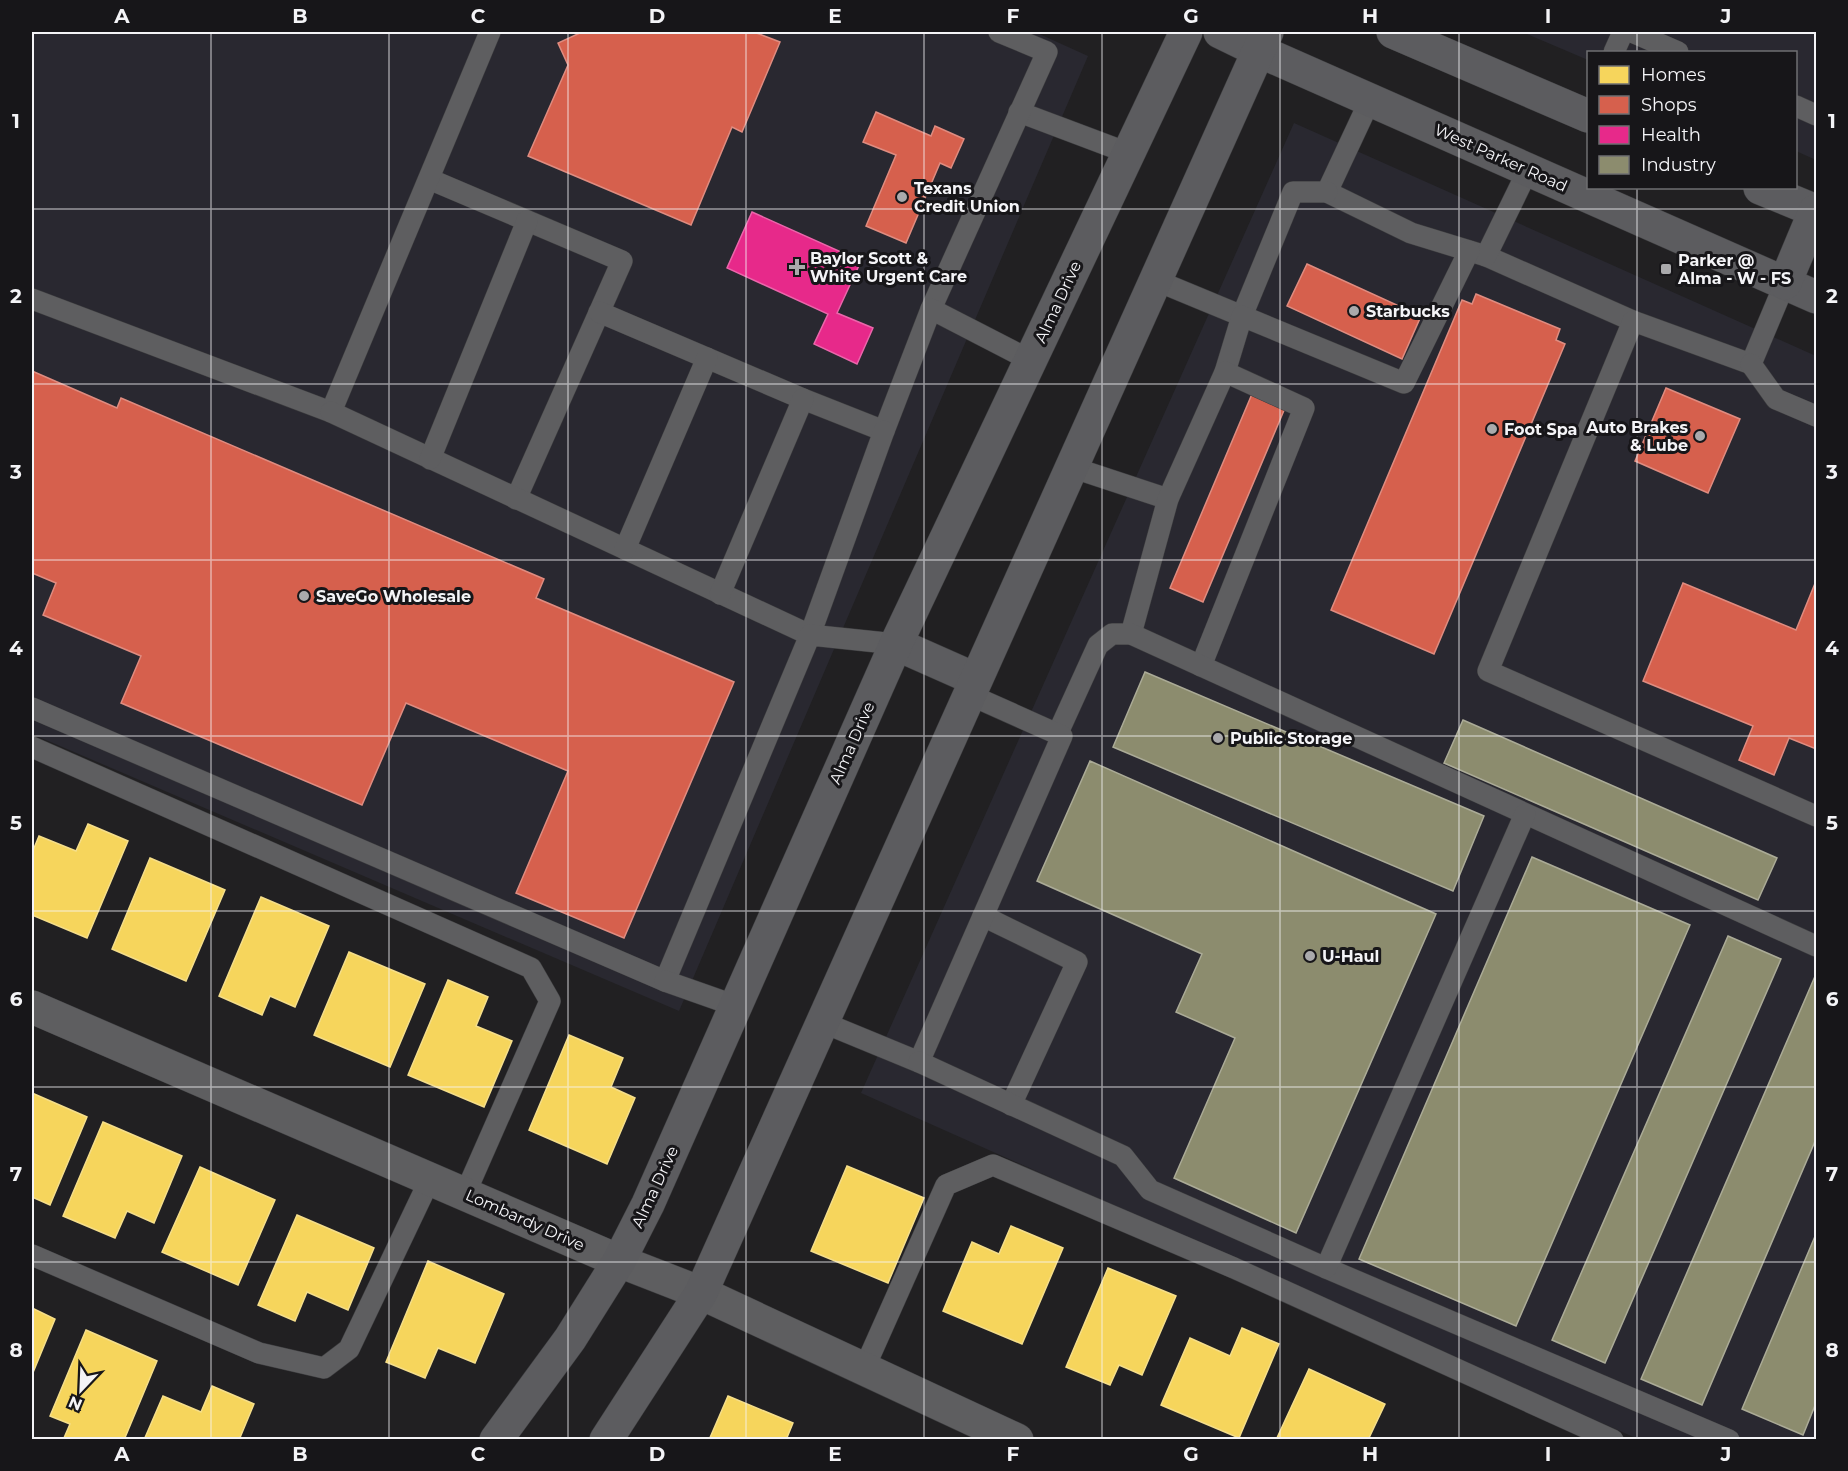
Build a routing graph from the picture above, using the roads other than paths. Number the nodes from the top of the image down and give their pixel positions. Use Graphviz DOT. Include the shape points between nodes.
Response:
graph roads {
  1 [pos="490,32"];
  2 [pos="999,32"];
  3 [pos="1186,32"];
  4 [pos="1220,32"];
  5 [pos="1393,32"];
  6 [pos="1623,32"];
  7 [pos="1632,32"];
  8 [pos="1262,41"];
  9 [pos="1614,51"];
  10 [pos="1676,51"];
  11 [pos="1370,100"];
  12 [pos="1797,106"];
  13 [pos="1019,112"];
  14 [pos="1587,114"];
  15 [pos="1816,115"];
  16 [pos="1128,153"];
  17 [pos="1527,170"];
  18 [pos="429,179"];
  19 [pos="1763,189"];
  20 [pos="1327,192"];
  21 [pos="1816,210"];
  22 [pos="527,221"];
  23 [pos="1478,254"];
  24 [pos="1155,280"];
  25 [pos="1785,282"];
  26 [pos="1816,297"];
  27 [pos="32,299"];
  28 [pos="931,309"];
  29 [pos="599,312"];
  30 [pos="1242,316"];
  31 [pos="1633,321"];
  32 [pos="707,358"];
  33 [pos="1030,360"];
  34 [pos="1750,364"];
  35 [pos="1225,372"];
  36 [pos="803,399"];
  37 [pos="331,412"];
  38 [pos="1816,416"];
  39 [pos="884,431"];
  40 [pos="430,459"];
  41 [pos="1071,466"];
  42 [pos="516,499"];
  43 [pos="1168,499"];
  44 [pos="625,549"];
  45 [pos="720,594"];
  46 [pos="1131,634"];
  47 [pos="810,635"];
  48 [pos="896,644"];
  49 [pos="1200,666"];
  50 [pos="972,687"];
  51 [pos="32,708"];
  52 [pos="1057,735"];
  53 [pos="32,747"];
  54 [pos="1525,814"];
  55 [pos="1816,816"];
  56 [pos="983,916"];
  57 [pos="1816,946"];
  58 [pos="665,981"];
  59 [pos="32,1006"];
  60 [pos="736,1006"];
  61 [pos="822,1022"];
  62 [pos="919,1062"];
  63 [pos="1011,1106"];
  64 [pos="430,1179"];
  65 [pos="465,1194"];
  66 [pos="32,1255"];
  67 [pos="619,1262"];
  68 [pos="1326,1268"];
  69 [pos="700,1293"];
  70 [pos="864,1369"];
  71 [pos="496,1440"];
  72 [pos="606,1440"];
  73 [pos="1017,1440"];
  74 [pos="1613,1440"];
  75 [pos="1729,1440"];
  1 -- 18 [label="lane"];
  2 -- 13 [label="lane" via="1047,52"];
  3 -- 16 [label="main road, Alma Drive"];
  4 -- 8 [label="main road, West Parker Road"];
  5 -- 14 [label="main road"];
  6 -- 9 [label="lane"];
  7 -- 10 [label="lane"];
  8 -- 11 [label="main road, West Parker Road"];
  8 -- 24 [label="main road"];
  11 -- 17 [label="main road, West Parker Road"];
  11 -- 20 [label="lane"];
  12 -- 15 [label="lane"];
  13 -- 16 [label="lane"];
  13 -- 28 [label="lane"];
  16 -- 33 [label="main road, Alma Drive"];
  17 -- 23 [label="lane"];
  17 -- 25 [label="main road, West Parker Road"];
  18 -- 22 [label="lane"];
  18 -- 37 [label="lane"];
  19 -- 21 [label="main road"];
  20 -- 23 [label="lane" via="1411,233"];
  20 -- 30 [label="lane" via="1293,192"];
  21 -- 25 [label="main road"];
  22 -- 29 [label="lane" via="622,261"];
  22 -- 40 [label="lane"];
  23 -- 30 [label="lane" via="1404,383"];
  23 -- 31 [label="lane"];
  24 -- 30 [label="lane"];
  24 -- 41 [label="main road"];
  25 -- 26 [label="main road, West Parker Road"];
  25 -- 34 [label="lane"];
  27 -- 37 [label="lane"];
  28 -- 33 [label="lane"];
  28 -- 39 [label="lane"];
  29 -- 32 [label="lane"];
  29 -- 42 [label="lane"];
  30 -- 35 [label="lane"];
  31 -- 34 [label="lane"];
  31 -- 55 [label="lane" via="1488,671"];
  32 -- 36 [label="lane"];
  32 -- 44 [label="lane"];
  33 -- 48 [label="main road, Alma Drive"];
  34 -- 38 [label="lane" via="1776,399"];
  35 -- 43 [label="lane"];
  35 -- 49 [label="lane" via="1304,408"];
  36 -- 39 [label="lane"];
  36 -- 45 [label="lane"];
  37 -- 40 [label="lane"];
  39 -- 47 [label="lane"];
  40 -- 42 [label="lane"];
  41 -- 43 [label="lane"];
  41 -- 50 [label="main road"];
  42 -- 44 [label="lane"];
  43 -- 46 [label="lane"];
  44 -- 45 [label="lane"];
  45 -- 47 [label="lane"];
  46 -- 49 [label="lane"];
  46 -- 52 [label="lane" via="1112,634 1098,645"];
  47 -- 48 [label="lane"];
  47 -- 58 [label="lane"];
  48 -- 50 [label="main road"];
  48 -- 60 [label="main road, Alma Drive"];
  49 -- 54 [label="lane"];
  50 -- 52 [label="lane"];
  50 -- 61 [label="main road"];
  51 -- 58 [label="lane"];
  52 -- 56 [label="lane" via="1062,736"];
  53 -- 65 [label="lane" via="531,968 550,1000"];
  54 -- 57 [label="lane"];
  54 -- 68 [label="lane"];
  56 -- 62 [label="lane"];
  56 -- 63 [label="lane" via="1077,962"];
  58 -- 60 [label="lane"];
  59 -- 64 [label="street, Lombardy Drive"];
  60 -- 67 [label="main road, Alma Drive"];
  61 -- 62 [label="lane"];
  61 -- 69 [label="main road"];
  62 -- 63 [label="lane"];
  63 -- 68 [label="lane" via="1123,1156 1150,1190"];
  64 -- 65 [label="street, Lombardy Drive"];
  64 -- 66 [label="lane" via="349,1349 324,1368 258,1353"];
  65 -- 67 [label="street, Lombardy Drive"];
  67 -- 69 [label="street, Lombardy Drive"];
  67 -- 71 [label="main road, Alma Drive" via="570,1339"];
  68 -- 75 [label="lane"];
  69 -- 70 [label="street, Lombardy Drive"];
  69 -- 72 [label="main road"];
  70 -- 73 [label="street, Lombardy Drive"];
  70 -- 74 [label="lane" via="946,1185 993,1165 1234,1268"];
}
